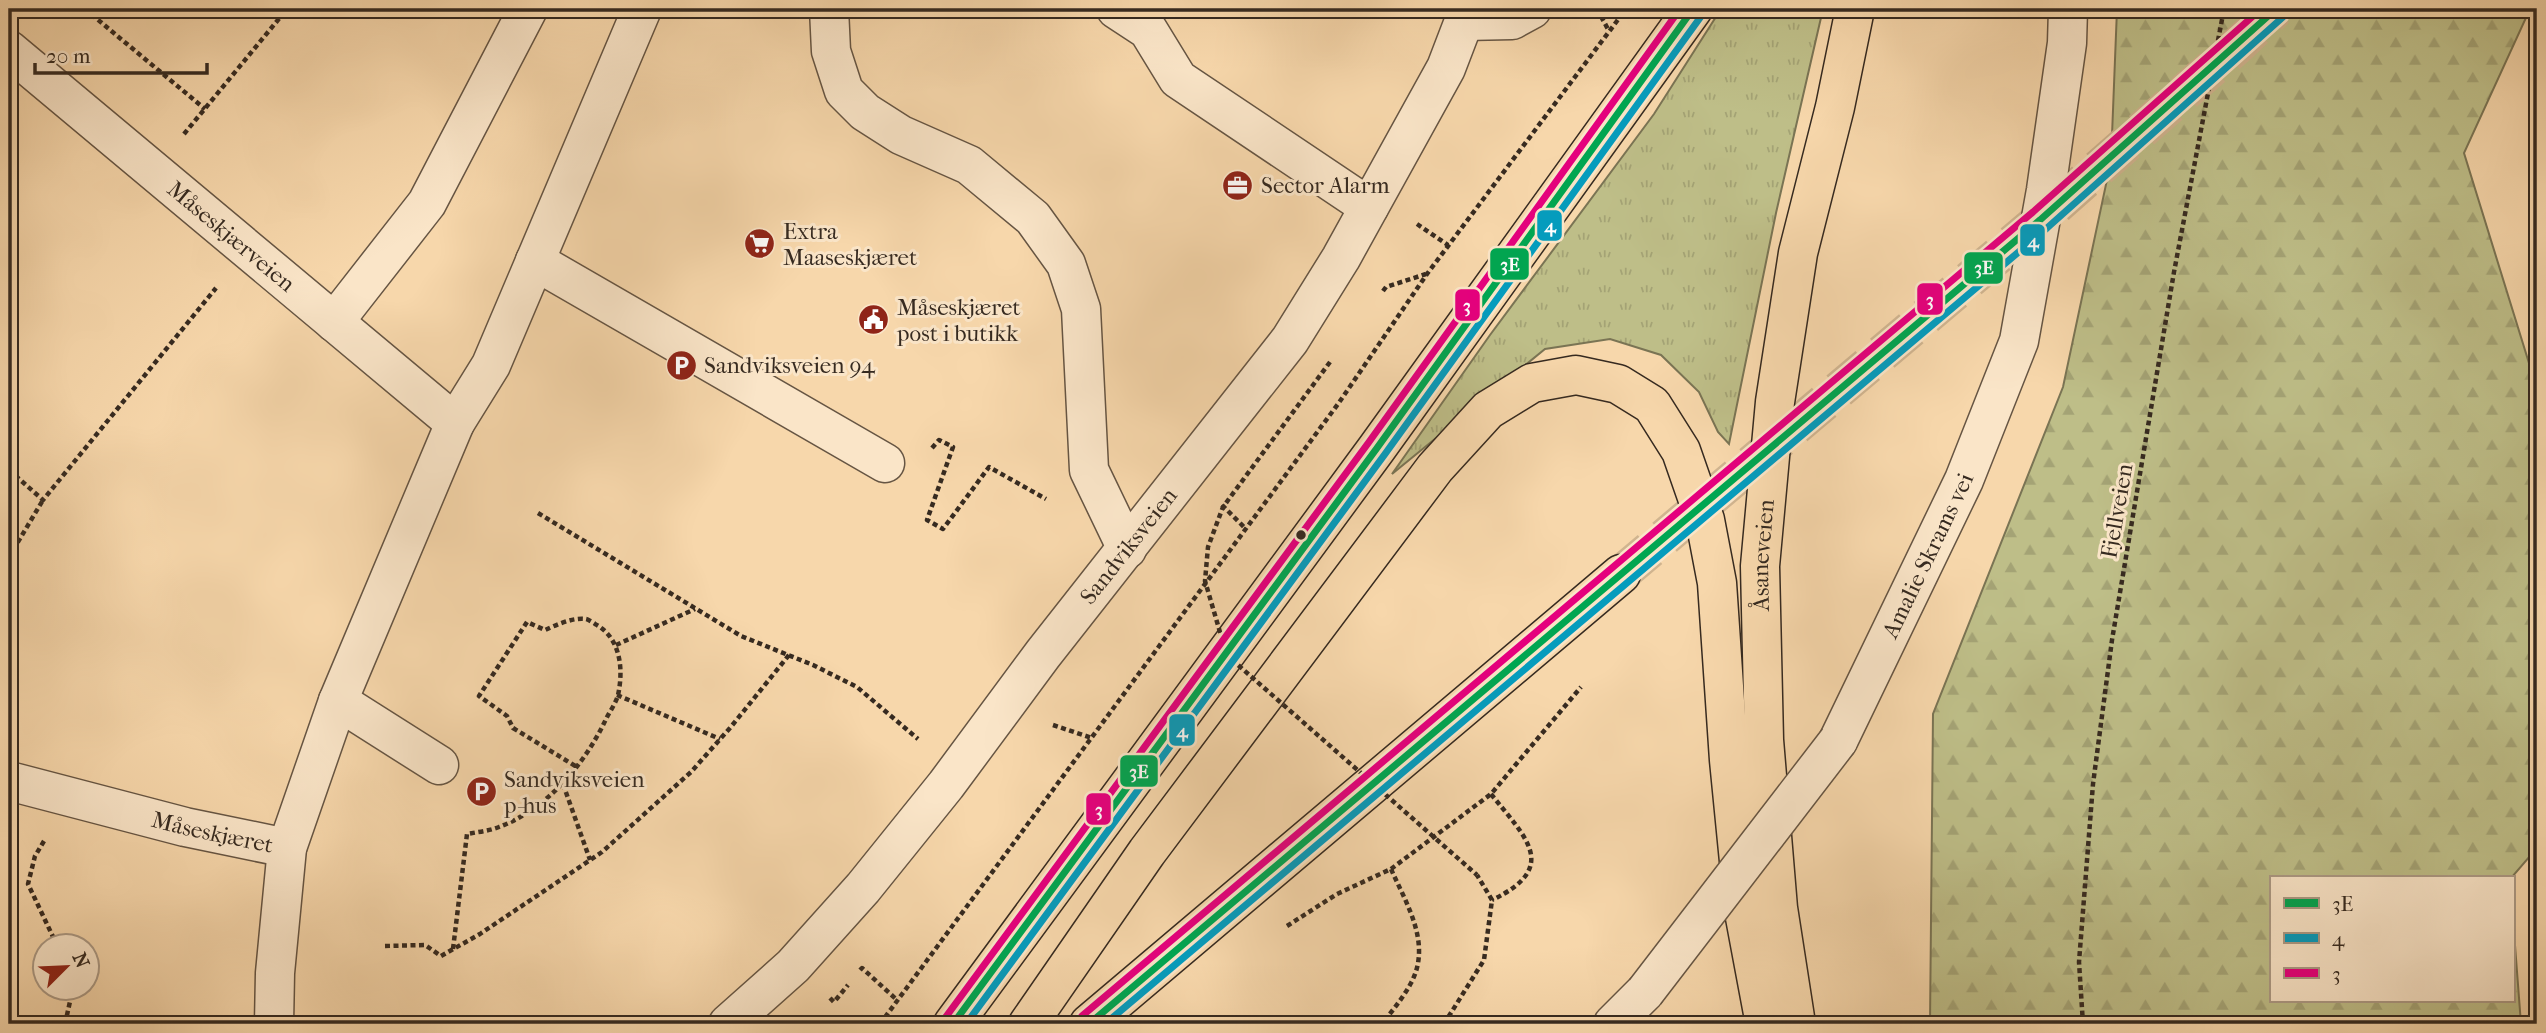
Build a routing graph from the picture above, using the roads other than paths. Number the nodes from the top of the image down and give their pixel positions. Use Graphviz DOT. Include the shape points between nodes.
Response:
graph roads {
  1 [pos="528,9"];
  2 [pos="642,9"];
  3 [pos="829,9"];
  4 [pos="1116,9"];
  5 [pos="1532,9"];
  6 [pos="1693,9"];
  7 [pos="1854,9"];
  8 [pos="2068,9"];
  9 [pos="1465,15"];
  10 [pos="9,50"];
  11 [pos="1369,208"];
  12 [pos="535,261"];
  13 [pos="334,322"];
  14 [pos="455,423"];
  15 [pos="885,463"];
  16 [pos="1127,549"];
  17 [pos="1621,574"];
  18 [pos="338,701"];
  19 [pos="439,765"];
  20 [pos="9,781"];
  21 [pos="287,848"];
  22 [pos="274,1024"];
  23 [pos="728,1024"];
  24 [pos="953,1024"];
  25 [pos="1028,1024"];
  26 [pos="1089,1024"];
  27 [pos="1613,1024"];
  28 [pos="1765,1024"];
  29 [pos="1796,1024"];
  1 -- 13 [label="street" via="427,203"];
  2 -- 12 [label="street"];
  3 -- 16 [label="street" via="831,51 844,91 865,112 901,135 969,165 1033,218 1066,264 1081,309 1088,470"];
  4 -- 11 [label="street" via="1147,30 1178,79"];
  5 -- 9 [label="street, Sandviksveien" via="1512,20"];
  6 -- 24 [label="highway"];
  7 -- 29 [label="highway, Åsaneveien" via="1798,253 1775,402 1760,566 1763,740 1778,908"];
  8 -- 27 [label="street, Amalie Skrams vei, bridge" via="2046,190 2019,341 1964,480 1838,741 1645,992"];
  9 -- 11 [label="street, Sandviksveien" via="1446,68"];
  10 -- 13 [label="street, Måseskjærveien"];
  11 -- 16 [label="street, Sandviksveien" via="1290,340"];
  12 -- 14 [label="street" via="491,365"];
  12 -- 15 [label="street"];
  13 -- 14 [label="street, Måseskjærveien"];
  14 -- 18 [label="street"];
  16 -- 23 [label="street, Sandviksveien" via="863,888 793,966"];
  17 -- 26 [label="highway"];
  18 -- 19 [label="street"];
  18 -- 21 [label="street"];
  20 -- 21 [label="street, Måseskjæret"];
  21 -- 22 [label="street, Måseskjæret"];
  25 -- 28 [label="highway" via="1147,852 1435,468 1488,410 1532,383 1576,375 1618,384 1652,405 1681,451 1705,520 1717,583 1744,912"];
}
